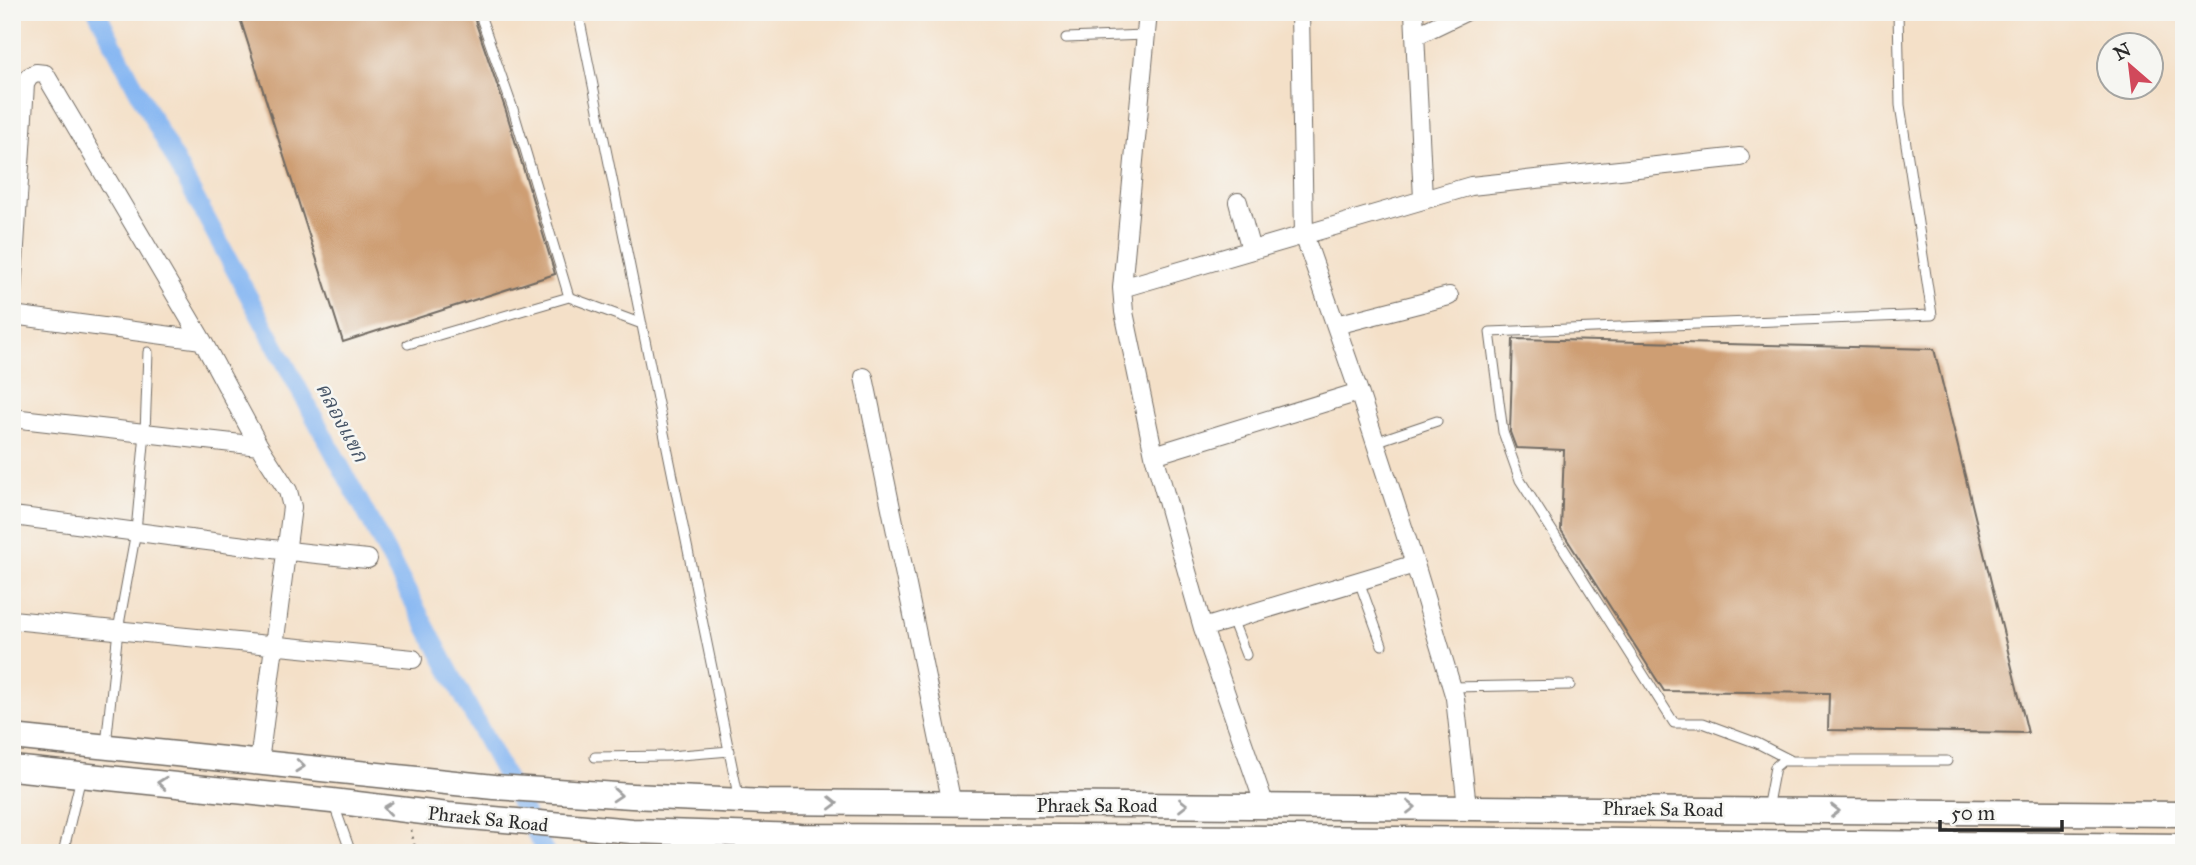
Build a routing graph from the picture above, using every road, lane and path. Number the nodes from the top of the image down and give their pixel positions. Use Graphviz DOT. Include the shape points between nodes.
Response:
graph roads {
  1 [pos="479,12"];
  2 [pos="578,12"];
  3 [pos="605,12"];
  4 [pos="1148,12"];
  5 [pos="1300,12"];
  6 [pos="1414,12"];
  7 [pos="1465,12"];
  8 [pos="1898,12"];
  9 [pos="608,24"];
  10 [pos="1145,36"];
  11 [pos="1415,36"];
  12 [pos="1066,38"];
  13 [pos="1740,157"];
  14 [pos="1423,200"];
  15 [pos="1238,202"];
  16 [pos="1304,234"];
  17 [pos="1251,250"];
  18 [pos="1122,288"];
  19 [pos="12,294"];
  20 [pos="1450,296"];
  21 [pos="569,297"];
  22 [pos="12,315"];
  23 [pos="642,324"];
  24 [pos="1336,325"];
  25 [pos="202,340"];
  26 [pos="408,344"];
  27 [pos="148,352"];
  28 [pos="864,377"];
  29 [pos="1359,392"];
  30 [pos="12,418"];
  31 [pos="1437,421"];
  32 [pos="145,433"];
  33 [pos="1375,442"];
  34 [pos="259,446"];
  35 [pos="1154,455"];
  36 [pos="12,516"];
  37 [pos="136,531"];
  38 [pos="285,552"];
  39 [pos="368,559"];
  40 [pos="1415,564"];
  41 [pos="1359,581"];
  42 [pos="1232,619"];
  43 [pos="12,620"];
  44 [pos="1203,628"];
  45 [pos="118,630"];
  46 [pos="1382,645"];
  47 [pos="273,647"];
  48 [pos="1246,655"];
  49 [pos="412,659"];
  50 [pos="1570,685"];
  51 [pos="1451,687"];
  52 [pos="12,737"];
  53 [pos="106,747"];
  54 [pos="730,751"];
  55 [pos="595,757"];
  56 [pos="1790,760"];
  57 [pos="1947,761"];
  58 [pos="259,762"];
  59 [pos="12,768"];
  60 [pos="81,775"];
  61 [pos="332,801"];
  62 [pos="739,802"];
  63 [pos="952,804"];
  64 [pos="1265,806"];
  65 [pos="1467,807"];
  66 [pos="1766,811"];
  67 [pos="2184,814"];
  68 [pos="1767,843"];
  69 [pos="1287,845"];
  70 [pos="2184,846"];
  71 [pos="1809,848"];
  72 [pos="1943,849"];
  73 [pos="2090,849"];
  74 [pos="349,851"];
  75 [pos="63,853"];
  1 -- 21 [label="lane"];
  2 -- 23 [label="lane"];
  3 -- 9 [label="path"];
  4 -- 10 [label="street"];
  5 -- 16 [label="street"];
  6 -- 11 [label="street"];
  7 -- 11 [label="street"];
  8 -- 56 [label="lane" via="1900,105 1932,315 1490,332 1503,432 1520,480 1674,723 1703,723"];
  10 -- 12 [label="lane"];
  10 -- 18 [label="street"];
  11 -- 14 [label="street"];
  13 -- 14 [label="street" via="1471,186"];
  14 -- 16 [label="street"];
  15 -- 17 [label="street"];
  16 -- 17 [label="street"];
  16 -- 24 [label="street"];
  17 -- 18 [label="street"];
  18 -- 35 [label="street"];
  19 -- 25 [label="street" via="25,84 36,73 45,74"];
  20 -- 24 [label="street"];
  21 -- 23 [label="lane"];
  21 -- 26 [label="lane"];
  22 -- 25 [label="street"];
  23 -- 54 [label="lane"];
  24 -- 29 [label="street"];
  25 -- 34 [label="street"];
  27 -- 32 [label="lane"];
  28 -- 63 [label="street"];
  29 -- 33 [label="street"];
  29 -- 35 [label="street"];
  30 -- 32 [label="street"];
  31 -- 33 [label="lane"];
  32 -- 34 [label="street"];
  32 -- 37 [label="lane"];
  33 -- 40 [label="street"];
  34 -- 38 [label="street" via="291,499"];
  35 -- 44 [label="street"];
  36 -- 37 [label="street"];
  37 -- 38 [label="street"];
  37 -- 45 [label="lane"];
  38 -- 39 [label="street"];
  38 -- 47 [label="street"];
  40 -- 41 [label="street"];
  40 -- 51 [label="street"];
  41 -- 42 [label="street"];
  41 -- 46 [label="lane"];
  42 -- 44 [label="street"];
  42 -- 48 [label="lane"];
  43 -- 45 [label="street"];
  44 -- 64 [label="street"];
  45 -- 47 [label="street"];
  45 -- 53 [label="lane"];
  47 -- 49 [label="street"];
  47 -- 58 [label="street"];
  50 -- 51 [label="lane"];
  51 -- 65 [label="street"];
  52 -- 53 [label="main road, Phraek Sa Road"];
  53 -- 58 [label="main road, Phraek Sa Road"];
  54 -- 55 [label="lane"];
  54 -- 62 [label="lane"];
  56 -- 57 [label="lane"];
  56 -- 66 [label="lane" via="1775,767"];
  58 -- 62 [label="main road, Phraek Sa Road, one-way" via="494,787"];
  59 -- 60 [label="main road, Phraek Sa Road"];
  61 -- 60 [label="main road, Phraek Sa Road, one-way"];
  60 -- 75 [label="lane"];
  69 -- 61 [label="main road, Phraek Sa Road, one-way" via="644,832"];
  61 -- 74 [label="lane"];
  62 -- 63 [label="main road, Phraek Sa Road, one-way"];
  63 -- 64 [label="main road, Phraek Sa Road, one-way"];
  64 -- 65 [label="main road, Phraek Sa Road, one-way"];
  65 -- 66 [label="main road, Phraek Sa Road"];
  66 -- 67 [label="main road, Phraek Sa Road, one-way"];
  66 -- 68 [label="main road"];
  68 -- 69 [label="main road, Phraek Sa Road"];
  68 -- 71 [label="main road, Phraek Sa Road"];
  70 -- 73 [label="main road, Phraek Sa Road"];
  71 -- 72 [label="main road, Phraek Sa Road"];
  72 -- 73 [label="main road, Phraek Sa Road"];
}
